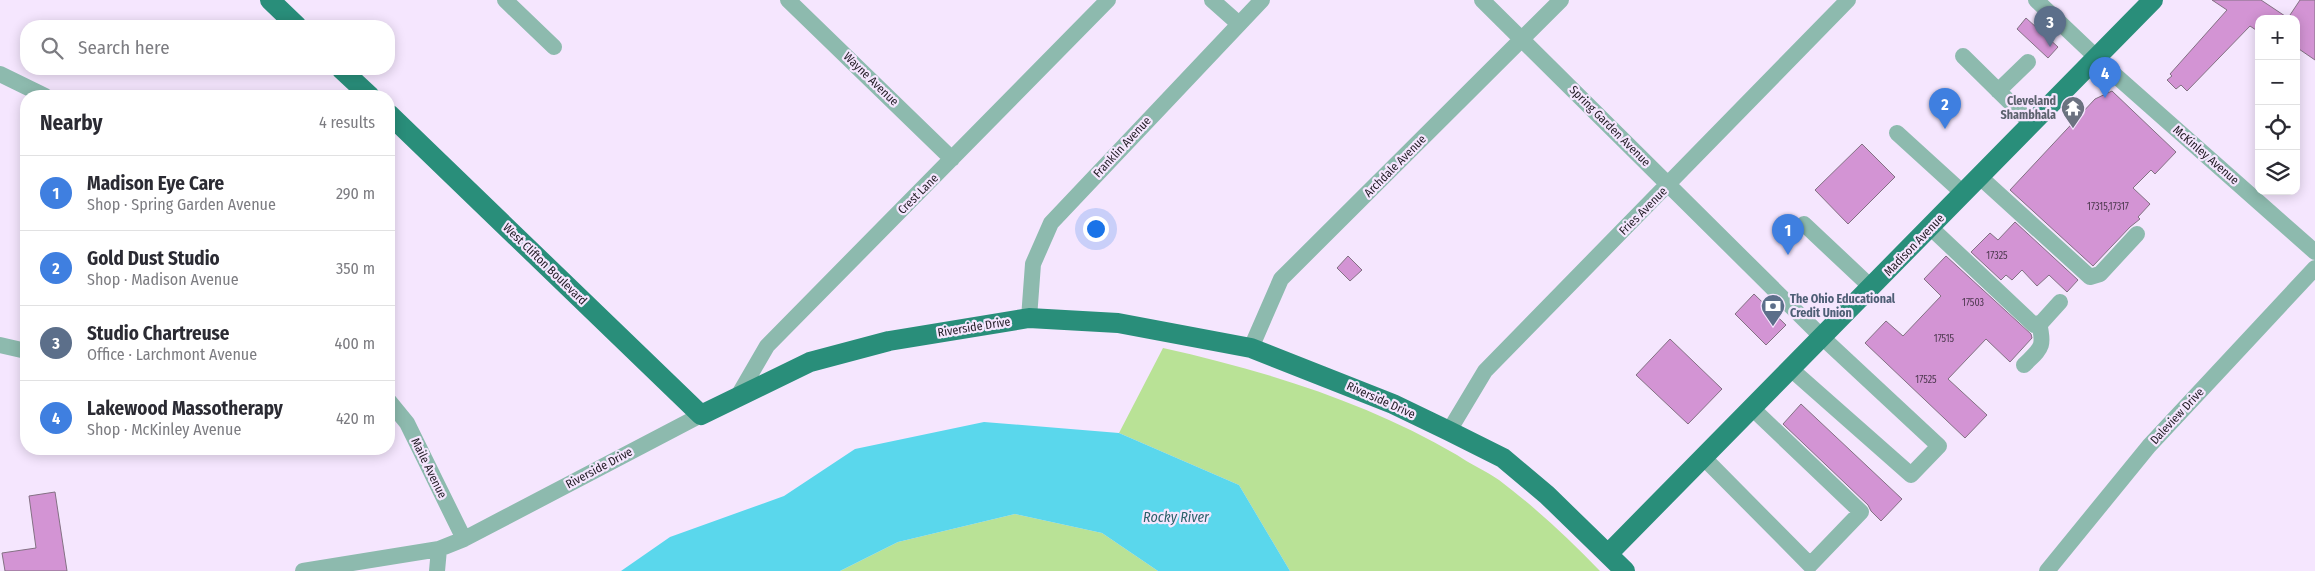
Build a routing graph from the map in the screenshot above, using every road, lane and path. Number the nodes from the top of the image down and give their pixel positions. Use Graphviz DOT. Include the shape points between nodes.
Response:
graph roads {
  1 [pos="270,0"];
  2 [pos="505,0"];
  3 [pos="788,0"];
  4 [pos="1108,0"];
  5 [pos="1212,0"];
  6 [pos="1262,0"];
  7 [pos="1482,0"];
  8 [pos="1561,0"];
  9 [pos="1848,0"];
  10 [pos="2036,0"];
  11 [pos="2153,0"];
  12 [pos="291,20"];
  13 [pos="1238,24"];
  14 [pos="1522,39"];
  15 [pos="554,47"];
  16 [pos="1963,56"];
  17 [pos="2096,58"];
  18 [pos="2028,62"];
  19 [pos="0,74"];
  20 [pos="347,75"];
  21 [pos="33,90"];
  22 [pos="364,90"];
  23 [pos="1998,91"];
  24 [pos="395,120"];
  25 [pos="2032,124"];
  26 [pos="1897,133"];
  27 [pos="952,159"];
  28 [pos="1980,177"];
  29 [pos="1669,184"];
  30 [pos="1964,194"];
  31 [pos="1804,224"];
  32 [pos="1931,228"];
  33 [pos="2137,234"];
  34 [pos="2315,252"];
  35 [pos="2315,268"];
  36 [pos="1872,288"];
  37 [pos="2060,302"];
  38 [pos="1030,318"];
  39 [pos="2039,323"];
  40 [pos="1823,338"];
  41 [pos="0,345"];
  42 [pos="1251,348"];
  43 [pos="20,349"];
  44 [pos="2024,365"];
  45 [pos="1792,370"];
  46 [pos="738,396"];
  47 [pos="395,408"];
  48 [pos="1754,408"];
  49 [pos="701,415"];
  50 [pos="1449,431"];
  51 [pos="1704,458"];
  52 [pos="464,539"];
  53 [pos="439,549"];
  54 [pos="1609,554"];
  55 [pos="303,571"];
  56 [pos="438,571"];
  57 [pos="1625,571"];
  58 [pos="2047,571"];
  1 -- 12 [label="main road"];
  2 -- 15 [label="street"];
  3 -- 27 [label="street, Wayne Avenue"];
  4 -- 27 [label="street, Crest Lane"];
  5 -- 13 [label="street"];
  6 -- 13 [label="street, Franklin Avenue"];
  7 -- 14 [label="street, Spring Garden Avenue"];
  8 -- 14 [label="street, Archdale Avenue"];
  9 -- 29 [label="street, Fries Avenue"];
  10 -- 17 [label="street, McKinley Avenue"];
  11 -- 17 [label="main road, Madison Avenue"];
  13 -- 38 [label="street, Franklin Avenue" via="1051,223 1033,264"];
  14 -- 29 [label="street, Spring Garden Avenue"];
  14 -- 42 [label="street, Archdale Avenue" via="1281,279"];
  16 -- 23 [label="street"];
  17 -- 25 [label="main road, Madison Avenue"];
  17 -- 34 [label="street, McKinley Avenue"];
  18 -- 23 [label="street"];
  19 -- 21 [label="street"];
  20 -- 22 [label="main road"];
  23 -- 25 [label="street"];
  24 -- 49 [label="main road, West Clifton Boulevard"];
  25 -- 28 [label="main road, Madison Avenue"];
  26 -- 30 [label="street"];
  27 -- 46 [label="street, Crest Lane" via="767,346"];
  28 -- 30 [label="main road, Madison Avenue"];
  28 -- 33 [label="street" via="2090,277 2100,274"];
  29 -- 40 [label="street, Spring Garden Avenue"];
  29 -- 50 [label="street, Fries Avenue" via="1484,371"];
  30 -- 32 [label="main road, Madison Avenue"];
  31 -- 36 [label="street"];
  32 -- 36 [label="main road, Madison Avenue"];
  32 -- 39 [label="street" via="2034,325"];
  35 -- 58 [label="street, Daleview Drive" via="2149,446"];
  36 -- 40 [label="main road, Madison Avenue"];
  37 -- 39 [label="street"];
  38 -- 42 [label="main road, Riverside Drive" via="1118,323"];
  38 -- 46 [label="main road, Riverside Drive" via="890,341 810,362"];
  39 -- 44 [label="street" via="2043,342"];
  40 -- 45 [label="main road, Madison Avenue"];
  40 -- 45 [label="street, Spring Garden Avenue" via="1939,446 1911,475"];
  41 -- 43 [label="street"];
  42 -- 50 [label="main road, Riverside Drive" via="1393,404"];
  45 -- 48 [label="main road, Madison Avenue"];
  46 -- 49 [label="main road, Riverside Drive"];
  47 -- 52 [label="street, Maile Avenue" via="407,423"];
  48 -- 51 [label="main road, Madison Avenue"];
  48 -- 51 [label="street" via="1861,512 1810,564"];
  49 -- 52 [label="street, Riverside Drive"];
  50 -- 54 [label="main road, Riverside Drive" via="1503,458"];
  51 -- 54 [label="main road, Madison Avenue"];
  52 -- 53 [label="street, Riverside Drive"];
  53 -- 55 [label="street, Riverside Drive"];
  53 -- 56 [label="street"];
  54 -- 57 [label="main road, Riverside Drive"];
}
